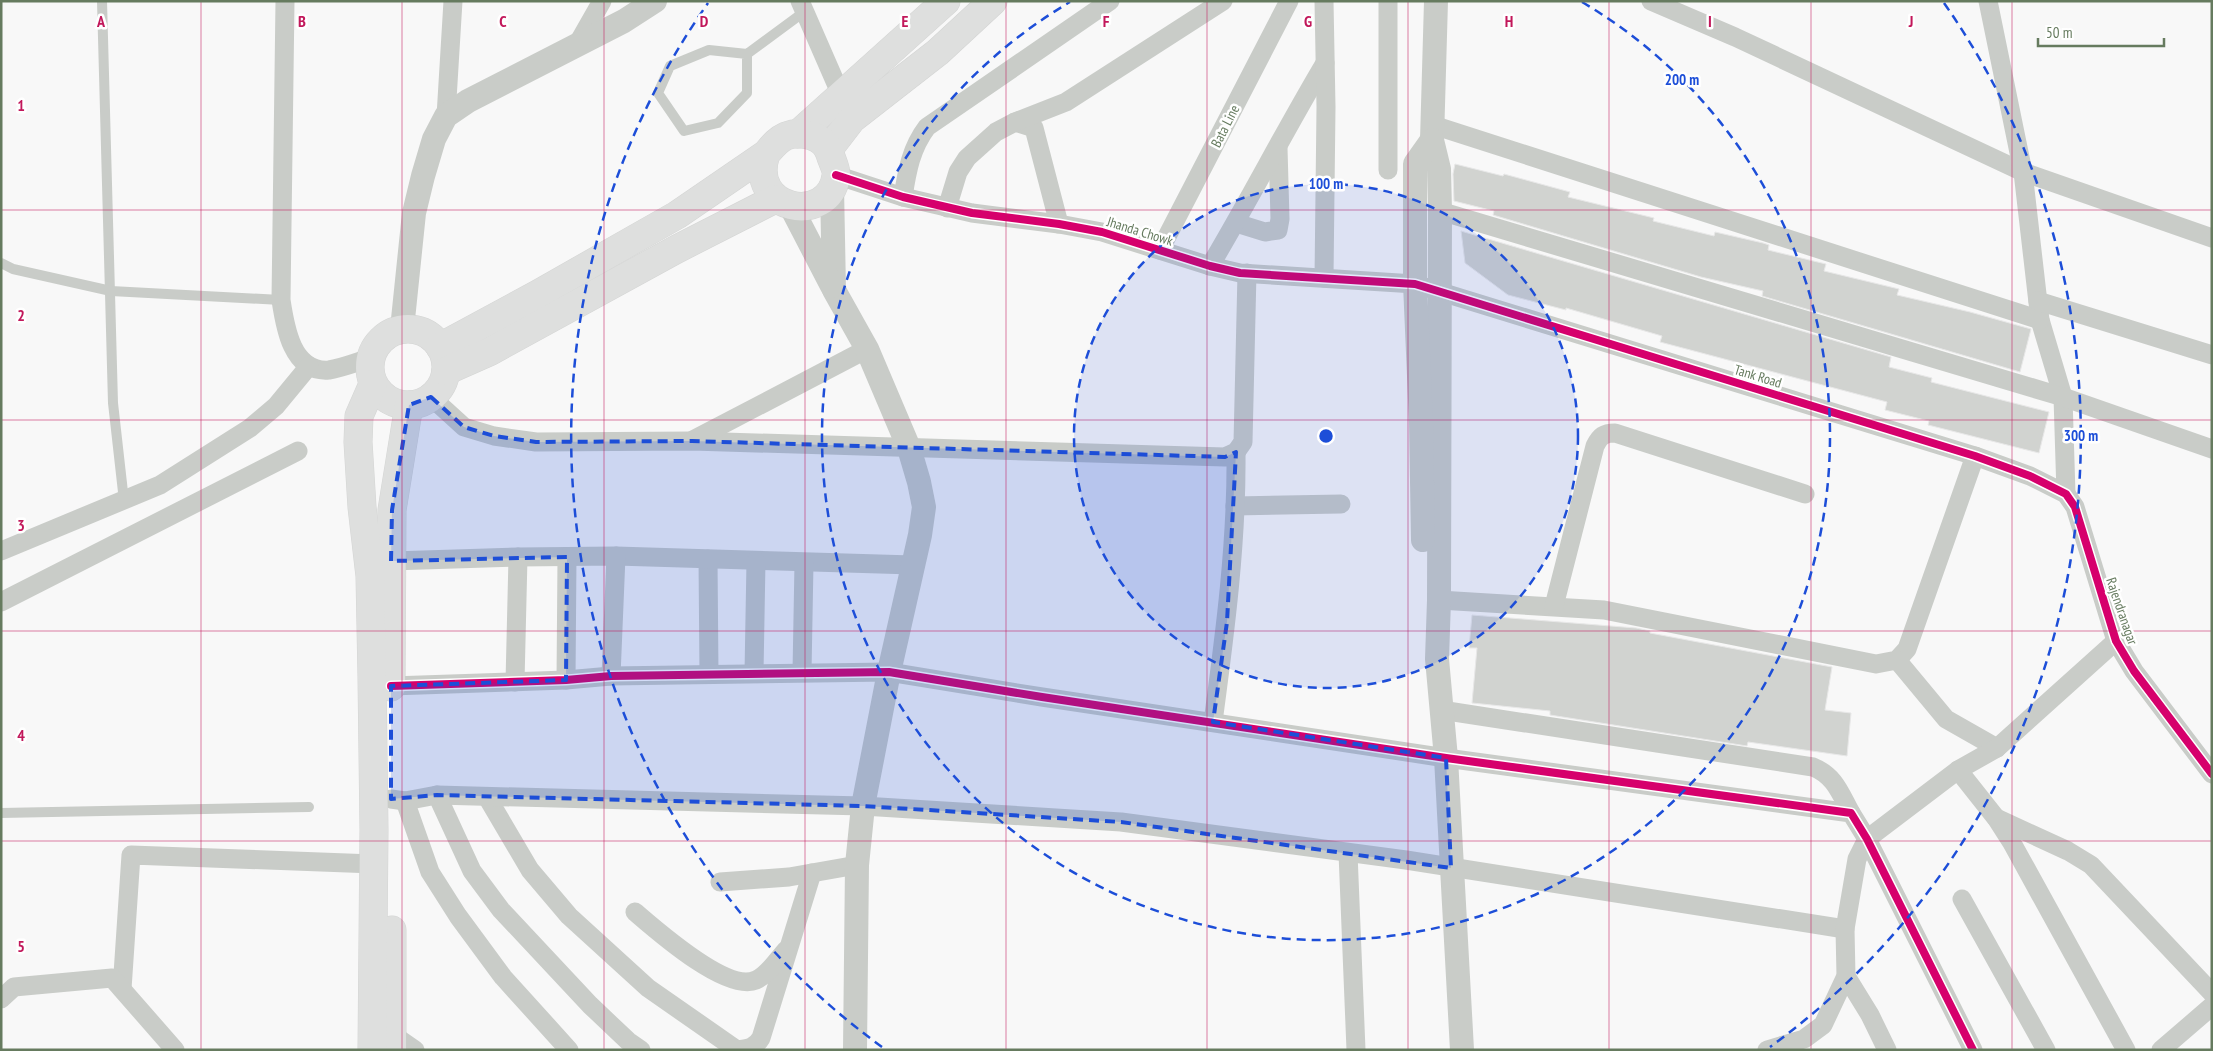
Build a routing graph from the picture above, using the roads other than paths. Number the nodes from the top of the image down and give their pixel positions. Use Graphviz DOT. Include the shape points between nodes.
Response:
graph roads {
  1 [pos="102,1"];
  2 [pos="285,1"];
  3 [pos="453,1"];
  4 [pos="602,1"];
  5 [pos="655,1"];
  6 [pos="946,1"];
  7 [pos="993,1"];
  8 [pos="1110,1"];
  9 [pos="1224,1"];
  10 [pos="1289,1"];
  11 [pos="1324,1"];
  12 [pos="1388,1"];
  13 [pos="1436,1"];
  14 [pos="1651,1"];
  15 [pos="1987,2"];
  16 [pos="802,6"];
  17 [pos="577,45"];
  18 [pos="747,54"];
  19 [pos="1325,63"];
  20 [pos="841,95"];
  21 [pos="446,116"];
  22 [pos="1015,122"];
  23 [pos="1432,133"];
  24 [pos="798,134"];
  25 [pos="1278,146"];
  26 [pos="829,149"];
  27 [pos="766,154"];
  28 [pos="1388,170"];
  29 [pos="2024,172"];
  30 [pos="834,181"];
  31 [pos="903,197"];
  32 [pos="783,203"];
  33 [pos="947,208"];
  34 [pos="1440,211"];
  35 [pos="1236,223"];
  36 [pos="1059,224"];
  37 [pos="2212,238"];
  38 [pos="1160,250"];
  39 [pos="1,263"];
  40 [pos="1210,266"];
  41 [pos="1247,273"];
  42 [pos="1324,278"];
  43 [pos="1415,284"];
  44 [pos="111,290"];
  45 [pos="834,290"];
  46 [pos="1439,291"];
  47 [pos="281,300"];
  48 [pos="2038,301"];
  49 [pos="2040,320"];
  50 [pos="402,328"];
  51 [pos="866,350"];
  52 [pos="2212,355"];
  53 [pos="443,359"];
  54 [pos="309,366"];
  55 [pos="371,371"];
  56 [pos="2062,396"];
  57 [pos="420,401"];
  58 [pos="692,441"];
  59 [pos="909,448"];
  60 [pos="2212,449"];
  61 [pos="298,451"];
  62 [pos="1236,452"];
  63 [pos="1975,456"];
  64 [pos="1805,494"];
  65 [pos="2066,494"];
  66 [pos="124,501"];
  67 [pos="1341,504"];
  68 [pos="1235,506"];
  69 [pos="1,551"];
  70 [pos="616,556"];
  71 [pos="518,557"];
  72 [pos="567,557"];
  73 [pos="708,559"];
  74 [pos="756,561"];
  75 [pos="390,562"];
  76 [pos="804,563"];
  77 [pos="913,565"];
  78 [pos="1439,600"];
  79 [pos="1,602"];
  80 [pos="1554,606"];
  81 [pos="2116,641"];
  82 [pos="1437,659"];
  83 [pos="1897,660"];
  84 [pos="802,672"];
  85 [pos="888,672"];
  86 [pos="754,673"];
  87 [pos="709,674"];
  88 [pos="610,676"];
  89 [pos="566,680"];
  90 [pos="515,682"];
  91 [pos="391,686"];
  92 [pos="1441,710"];
  93 [pos="1213,722"];
  94 [pos="1997,748"];
  95 [pos="1446,758"];
  96 [pos="1958,770"];
  97 [pos="2212,774"];
  98 [pos="437,795"];
  99 [pos="487,797"];
  100 [pos="398,800"];
  101 [pos="863,806"];
  102 [pos="308,807"];
  103 [pos="1,813"];
  104 [pos="1851,813"];
  105 [pos="1996,818"];
  106 [pos="1867,839"];
  107 [pos="1348,853"];
  108 [pos="374,864"];
  109 [pos="857,865"];
  110 [pos="1451,868"];
  111 [pos="812,873"];
  112 [pos="720,882"];
  113 [pos="1962,899"];
  114 [pos="634,912"];
  115 [pos="1845,929"];
  116 [pos="790,946"];
  117 [pos="1846,976"];
  118 [pos="122,989"];
  119 [pos="2212,994"];
  120 [pos="1,999"];
  121 [pos="2212,1006"];
  122 [pos="385,1045"];
  123 [pos="175,1050"];
  124 [pos="415,1050"];
  125 [pos="569,1050"];
  126 [pos="641,1050"];
  127 [pos="855,1050"];
  128 [pos="1356,1050"];
  129 [pos="1462,1050"];
  130 [pos="1767,1050"];
  131 [pos="1887,1050"];
  132 [pos="1973,1050"];
  133 [pos="2046,1050"];
  134 [pos="2126,1050"];
  135 [pos="2161,1050"];
  1 -- 44 [label="lane"];
  2 -- 47 [label="street"];
  3 -- 21 [label="street"];
  4 -- 17 [label="street"];
  5 -- 17 [label="street"];
  6 -- 20 [label="main road"];
  7 -- 26 [label="main road" via="938,52 852,119"];
  8 -- 31 [label="street" via="927,127 909,162"];
  9 -- 22 [label="street" via="1066,102"];
  10 -- 38 [label="street, Bata Line"];
  11 -- 19 [label="street"];
  12 -- 28 [label="street"];
  13 -- 23 [label="street"];
  14 -- 29 [label="street"];
  15 -- 29 [label="street"];
  16 -- 18 [label="lane"];
  16 -- 20 [label="street"];
  17 -- 21 [label="street" via="468,101"];
  18 -- 18 [label="lane" via="747,93 718,122 684,131 658,93 670,66 709,50"];
  19 -- 25 [label="street"];
  19 -- 42 [label="street"];
  20 -- 24 [label="main road"];
  21 -- 50 [label="street" via="434,139 414,213"];
  22 -- 33 [label="street" via="996,132 967,158 958,172"];
  22 -- 36 [label="street" via="1034,128"];
  23 -- 34 [label="street" via="1439,168"];
  23 -- 43 [label="street" via="1415,164"];
  23 -- 49 [label="street"];
  24 -- 26 [label="main road" via="811,135"];
  24 -- 27 [label="main road" via="785,137"];
  25 -- 35 [label="street"];
  25 -- 35 [label="street" via="1278,230 1265,232"];
  26 -- 30 [label="main road"];
  27 -- 32 [label="main road" via="763,176 767,188"];
  27 -- 53 [label="main road" via="678,214 538,294"];
  29 -- 37 [label="street"];
  29 -- 48 [label="street"];
  30 -- 31 [label="street, Jhanda Chowk"];
  30 -- 32 [label="main road" via="825,197 814,204"];
  30 -- 45 [label="street"];
  31 -- 33 [label="street, Jhanda Chowk"];
  32 -- 45 [label="street"];
  32 -- 53 [label="main road" via="678,249 489,352"];
  33 -- 36 [label="street, Jhanda Chowk"];
  34 -- 46 [label="street"];
  34 -- 56 [label="street"];
  35 -- 40 [label="street"];
  36 -- 38 [label="street, Jhanda Chowk" via="1102,232"];
  38 -- 40 [label="street, Jhanda Chowk"];
  39 -- 44 [label="lane" via="13,269"];
  40 -- 41 [label="street, Jhanda Chowk"];
  41 -- 42 [label="street, Jhanda Chowk"];
  41 -- 62 [label="street" via="1244,433 1241,447"];
  42 -- 43 [label="street, Jhanda Chowk"];
  43 -- 46 [label="street, Jhanda Chowk"];
  43 -- 82 [label="street" via="1425,628"];
  44 -- 47 [label="lane"];
  44 -- 66 [label="lane" via="113,403"];
  45 -- 51 [label="street"];
  46 -- 63 [label="street, Tank Road"];
  46 -- 78 [label="street"];
  47 -- 54 [label="street" via="292,348"];
  48 -- 49 [label="street"];
  48 -- 52 [label="street"];
  49 -- 56 [label="street"];
  50 -- 53 [label="main road" via="424,332 435,340"];
  50 -- 55 [label="main road" via="379,342"];
  51 -- 58 [label="street"];
  51 -- 59 [label="street"];
  53 -- 57 [label="main road" via="440,387"];
  54 -- 55 [label="street"];
  54 -- 66 [label="street" via="276,406 250,428 160,485"];
  55 -- 57 [label="main road" via="384,397 396,403"];
  55 -- 108 [label="main road" via="359,416 358,442 370,576"];
  56 -- 60 [label="street"];
  56 -- 65 [label="street"];
  57 -- 58 [label="street" via="464,426 494,436 536,442"];
  57 -- 75 [label="main road" via="392,510"];
  58 -- 59 [label="street"];
  59 -- 62 [label="street" via="1225,457"];
  59 -- 77 [label="street" via="924,507"];
  61 -- 79 [label="street"];
  62 -- 68 [label="street"];
  63 -- 65 [label="street, Tank Road" via="2030,476"];
  63 -- 83 [label="street" via="1908,649"];
  64 -- 80 [label="street" via="1615,433 1606,433 1599,437 1595,446"];
  65 -- 81 [label="street, Rajendranagar" via="2078,515"];
  66 -- 69 [label="street"];
  67 -- 68 [label="street"];
  68 -- 93 [label="street" via="1226,622"];
  70 -- 72 [label="street"];
  70 -- 73 [label="street"];
  70 -- 88 [label="street"];
  71 -- 72 [label="street"];
  71 -- 75 [label="street"];
  71 -- 90 [label="street"];
  72 -- 89 [label="street"];
  73 -- 74 [label="street"];
  73 -- 87 [label="street"];
  74 -- 76 [label="street"];
  74 -- 86 [label="street"];
  75 -- 91 [label="main road"];
  76 -- 77 [label="street"];
  76 -- 84 [label="street"];
  77 -- 85 [label="street"];
  78 -- 80 [label="street"];
  78 -- 82 [label="street"];
  80 -- 83 [label="street" via="1658,619 1876,664"];
  81 -- 94 [label="street"];
  81 -- 97 [label="street, Rajendranagar" via="2134,671"];
  82 -- 92 [label="street"];
  83 -- 94 [label="street" via="1946,719"];
  84 -- 85 [label="street"];
  84 -- 86 [label="street"];
  85 -- 93 [label="street"];
  85 -- 101 [label="street"];
  86 -- 87 [label="street"];
  87 -- 88 [label="street"];
  88 -- 89 [label="street"];
  89 -- 90 [label="street"];
  90 -- 91 [label="street"];
  91 -- 100 [label="main road"];
  92 -- 95 [label="street"];
  92 -- 104 [label="street" via="1813,767 1826,772"];
  93 -- 95 [label="street"];
  94 -- 96 [label="street"];
  95 -- 104 [label="street"];
  95 -- 110 [label="street"];
  96 -- 105 [label="street"];
  96 -- 106 [label="street"];
  98 -- 99 [label="street"];
  98 -- 100 [label="street"];
  98 -- 126 [label="street" via="472,871 501,910 590,1005"];
  99 -- 101 [label="street"];
  99 -- 116 [label="street" via="530,870 569,916 648,988 737,1050 757,1045 761,1038"];
  100 -- 122 [label="main road"];
  100 -- 125 [label="street" via="430,872 458,916 504,977"];
  101 -- 107 [label="street" via="1121,822"];
  101 -- 109 [label="street"];
  102 -- 103 [label="lane"];
  104 -- 106 [label="street"];
  105 -- 119 [label="street" via="2091,865"];
  105 -- 134 [label="street"];
  106 -- 115 [label="street" via="1857,859"];
  106 -- 132 [label="street"];
  107 -- 110 [label="street"];
  107 -- 128 [label="street"];
  108 -- 118 [label="street" via="131,855"];
  108 -- 122 [label="main road"];
  109 -- 111 [label="street"];
  109 -- 127 [label="street"];
  110 -- 115 [label="street"];
  110 -- 129 [label="street"];
  111 -- 112 [label="street"];
  111 -- 116 [label="street"];
  113 -- 133 [label="street"];
  114 -- 116 [label="street" via="684,952 724,976 744,981 760,978"];
  115 -- 117 [label="street"];
  117 -- 130 [label="street" via="1823,1025 1804,1039"];
  117 -- 131 [label="street"];
  118 -- 120 [label="street" via="112,978 14,987"];
  118 -- 123 [label="street"];
  121 -- 135 [label="street"];
  122 -- 124 [label="street"];
}
